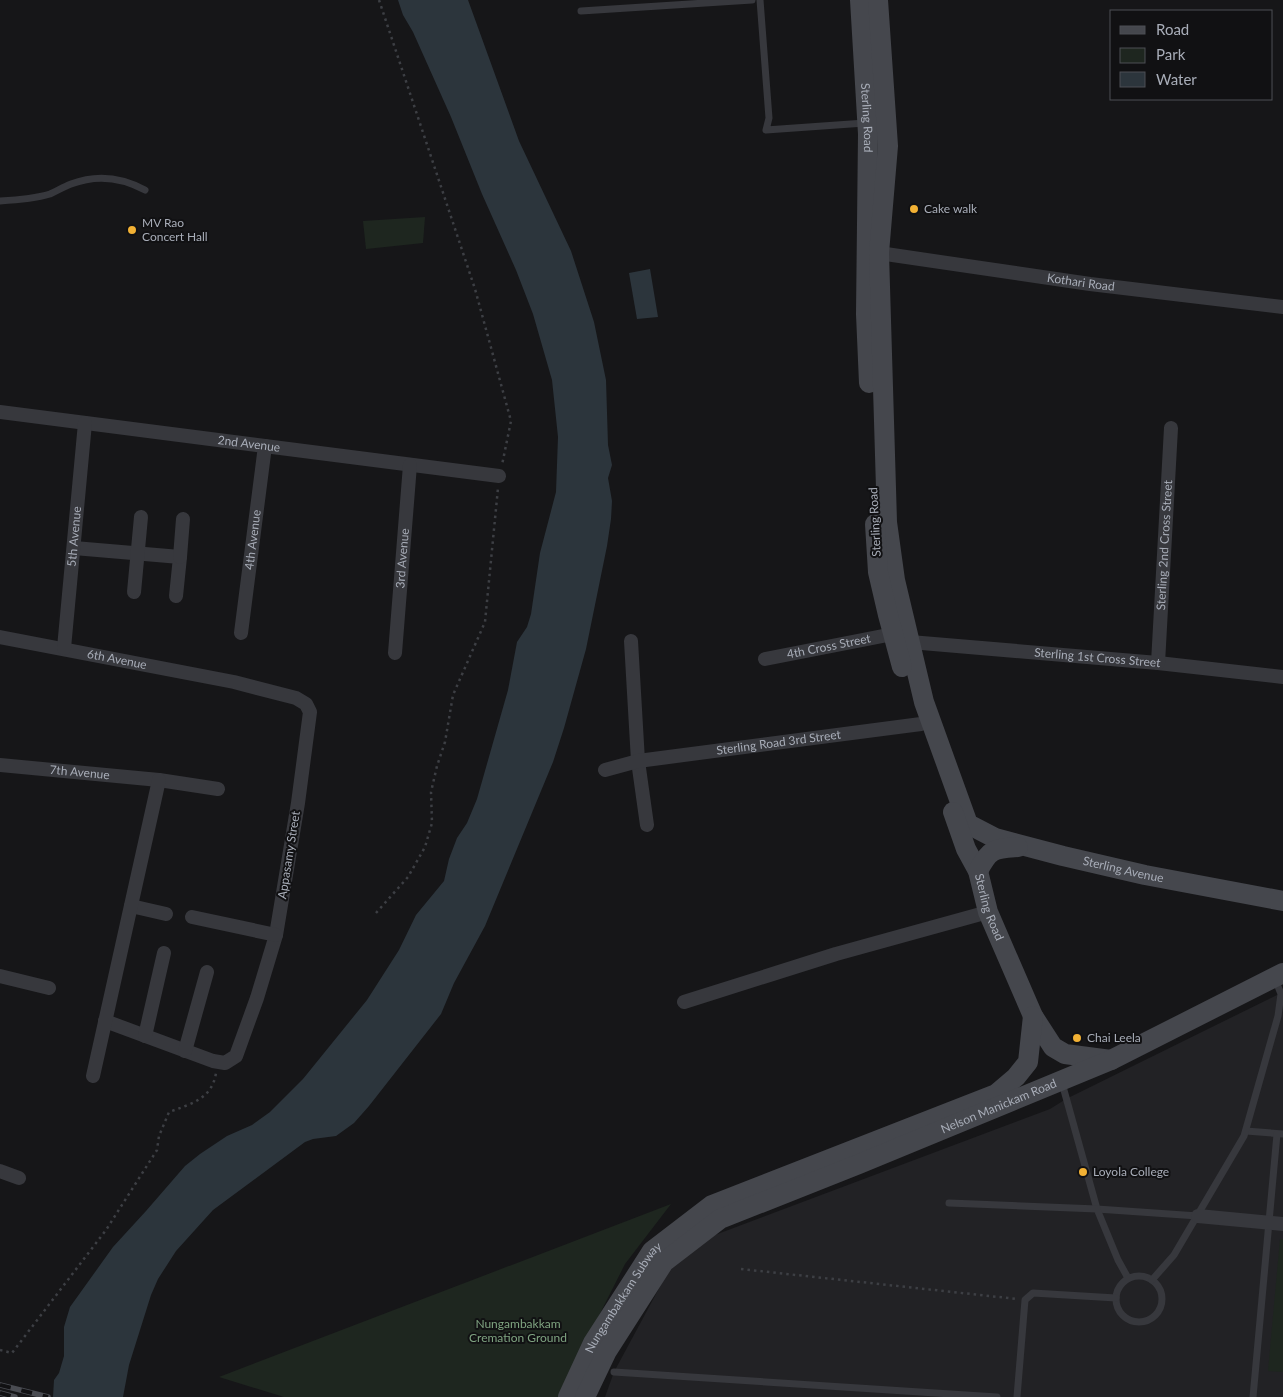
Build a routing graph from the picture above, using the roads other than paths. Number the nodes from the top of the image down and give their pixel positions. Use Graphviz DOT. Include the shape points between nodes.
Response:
graph roads {
  1 [pos="752,0"];
  2 [pos="760,0"];
  3 [pos="860,0"];
  4 [pos="878,0"];
  5 [pos="581,11"];
  6 [pos="867,123"];
  7 [pos="145,190"];
  8 [pos="0,201"];
  9 [pos="879,253"];
  10 [pos="1283,307"];
  11 [pos="1283,313"];
  12 [pos="0,412"];
  13 [pos="86,423"];
  14 [pos="1171,428"];
  15 [pos="264,446"];
  16 [pos="410,465"];
  17 [pos="499,476"];
  18 [pos="141,517"];
  19 [pos="183,519"];
  20 [pos="74,548"];
  21 [pos="138,554"];
  22 [pos="180,557"];
  23 [pos="134,592"];
  24 [pos="176,596"];
  25 [pos="241,633"];
  26 [pos="0,636"];
  27 [pos="901,638"];
  28 [pos="631,641"];
  29 [pos="64,648"];
  30 [pos="396,653"];
  31 [pos="765,659"];
  32 [pos="1158,663"];
  33 [pos="1283,677"];
  34 [pos="234,682"];
  35 [pos="921,724"];
  36 [pos="638,761"];
  37 [pos="0,765"];
  38 [pos="605,770"];
  39 [pos="159,780"];
  40 [pos="218,789"];
  41 [pos="968,824"];
  42 [pos="647,825"];
  43 [pos="1028,846"];
  44 [pos="978,870"];
  45 [pos="1280,904"];
  46 [pos="131,906"];
  47 [pos="988,912"];
  48 [pos="166,914"];
  49 [pos="192,917"];
  50 [pos="276,935"];
  51 [pos="164,953"];
  52 [pos="207,972"];
  53 [pos="1279,975"];
  54 [pos="0,976"];
  55 [pos="49,988"];
  56 [pos="684,1002"];
  57 [pos="1033,1016"];
  58 [pos="105,1021"];
  59 [pos="145,1036"];
  60 [pos="185,1051"];
  61 [pos="1111,1060"];
  62 [pos="93,1076"];
  63 [pos="1061,1081"];
  64 [pos="1246,1131"];
  65 [pos="1280,1134"];
  66 [pos="0,1170"];
  67 [pos="19,1178"];
  68 [pos="949,1202"];
  69 [pos="1097,1209"];
  70 [pos="1198,1216"];
  71 [pos="704,1221"];
  72 [pos="1276,1223"];
  73 [pos="1128,1278"];
  74 [pos="1152,1280"];
  75 [pos="1116,1298"];
  76 [pos="614,1372"];
  77 [pos="568,1397"];
  78 [pos="585,1397"];
  79 [pos="997,1397"];
  80 [pos="1016,1397"];
  81 [pos="1253,1397"];
  1 -- 5 [label="lane"];
  2 -- 6 [label="lane" via="769,118 766,130"];
  3 -- 6 [label="main road, Sterling Road"];
  4 -- 9 [label="main road, Sterling Road" via="888,146"];
  6 -- 27 [label="main road, Sterling Road" via="866,314 878,572"];
  7 -- 8 [label="lane" via="111,177 71,184 27,200"];
  9 -- 10 [label="street, Kothari Road" via="1090,284"];
  9 -- 27 [label="main road, Sterling Road" via="886,522"];
  10 -- 11 [label="street"];
  12 -- 13 [label="street, 2nd Avenue"];
  13 -- 15 [label="street, 2nd Avenue"];
  13 -- 20 [label="street, 5th Avenue"];
  14 -- 32 [label="street, Sterling 2nd Cross Street"];
  15 -- 16 [label="street, 2nd Avenue"];
  15 -- 25 [label="street, 4th Avenue"];
  16 -- 17 [label="street, 2nd Avenue"];
  16 -- 30 [label="street, 3rd Avenue"];
  18 -- 21 [label="street"];
  19 -- 22 [label="street"];
  20 -- 21 [label="street"];
  20 -- 29 [label="street, 5th Avenue"];
  21 -- 22 [label="street"];
  21 -- 23 [label="street"];
  22 -- 24 [label="street"];
  26 -- 29 [label="street, 6th Avenue"];
  27 -- 31 [label="street, 4th Cross Street"];
  27 -- 32 [label="street, Sterling 1st Cross Street"];
  27 -- 35 [label="main road, Sterling Road"];
  27 -- 41 [label="main road, Sterling Road"];
  28 -- 36 [label="street"];
  29 -- 34 [label="street, 6th Avenue"];
  32 -- 33 [label="street, Sterling 1st Cross Street"];
  34 -- 50 [label="street, Appasamy Street" via="296,698 306,704 310,712"];
  35 -- 36 [label="street, Sterling Road 3rd Street"];
  35 -- 44 [label="main road, Sterling Road" via="966,849"];
  36 -- 38 [label="street, Sterling Road 3rd Street"];
  36 -- 42 [label="street"];
  37 -- 39 [label="street, 7th Avenue"];
  39 -- 40 [label="street, 7th Avenue"];
  39 -- 46 [label="street"];
  41 -- 43 [label="main road, Sterling Avenue" via="995,838"];
  43 -- 44 [label="main road" via="996,849 985,857"];
  43 -- 45 [label="main road, Sterling Avenue"];
  44 -- 47 [label="main road, Sterling Road"];
  46 -- 48 [label="street"];
  46 -- 58 [label="street"];
  47 -- 56 [label="street" via="836,954"];
  47 -- 57 [label="main road, Sterling Road"];
  49 -- 50 [label="street"];
  50 -- 60 [label="street, Appasamy Street" via="236,1056 225,1063"];
  51 -- 59 [label="street"];
  52 -- 60 [label="street"];
  53 -- 61 [label="main road, Nelson Manickam Road"];
  53 -- 64 [label="lane" via="1278,1016"];
  54 -- 55 [label="street"];
  57 -- 61 [label="main road, Sterling Road" via="1053,1046 1065,1054"];
  57 -- 71 [label="main road, Nelson Manickam Road" via="1028,1062 996,1094 712,1205"];
  58 -- 59 [label="street"];
  58 -- 62 [label="street"];
  59 -- 60 [label="street"];
  61 -- 63 [label="main road, Nelson Manickam Road"];
  63 -- 69 [label="lane"];
  63 -- 71 [label="main road, Nelson Manickam Road" via="720,1219"];
  64 -- 65 [label="lane"];
  64 -- 70 [label="lane"];
  65 -- 72 [label="lane"];
  66 -- 67 [label="street"];
  68 -- 69 [label="lane"];
  69 -- 70 [label="lane"];
  69 -- 73 [label="lane"];
  70 -- 72 [label="street"];
  70 -- 74 [label="lane" via="1174,1255"];
  71 -- 77 [label="main road, Nungambakkam Subway" via="652,1251 593,1344"];
  71 -- 78 [label="main road, Nungambakkam Subway" via="664,1262 607,1351"];
  72 -- 81 [label="lane"];
  73 -- 74 [label="lane" via="1145,1276"];
  73 -- 75 [label="lane" via="1117,1290"];
  74 -- 75 [label="lane" via="1161,1292 1161,1306 1146,1322 1124,1317 1116,1305"];
  75 -- 80 [label="lane" via="1033,1293 1026,1300"];
  76 -- 79 [label="lane"];
}
